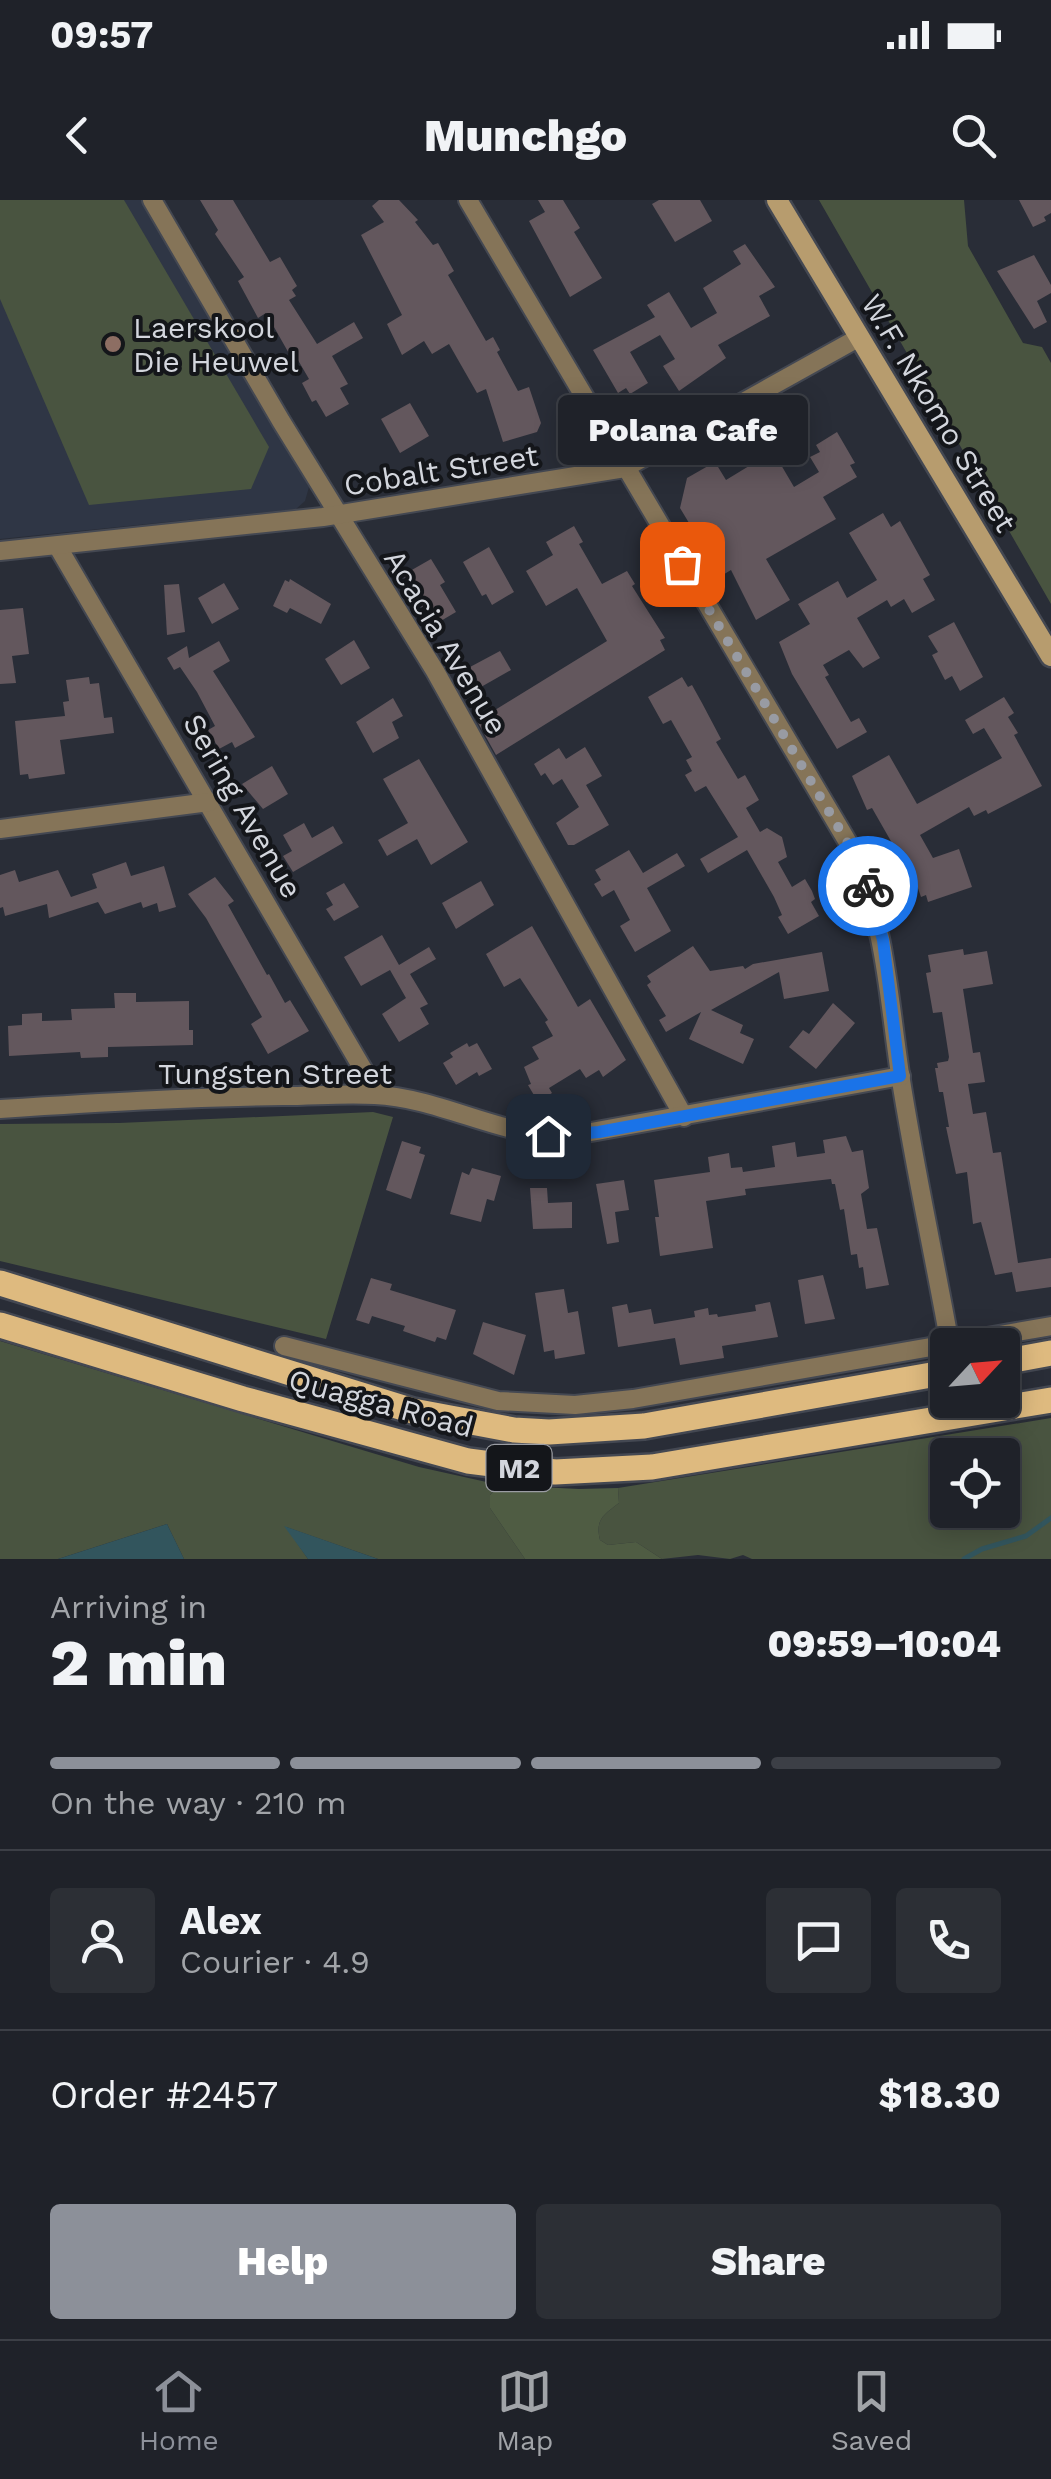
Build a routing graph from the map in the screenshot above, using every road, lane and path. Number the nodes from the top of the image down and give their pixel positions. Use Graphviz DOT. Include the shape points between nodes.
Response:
graph roads {
  1 [pos="152,200"];
  2 [pos="468,200"];
  3 [pos="777,200"];
  4 [pos="858,338"];
  5 [pos="625,468"];
  6 [pos="338,515"];
  7 [pos="58,547"];
  8 [pos="0,551"];
  9 [pos="1051,656"];
  10 [pos="209,802"];
  11 [pos="0,829"];
  12 [pos="900,1076"];
  13 [pos="378,1094"];
  14 [pos="0,1109"];
  15 [pos="684,1116"];
  16 [pos="0,1283"];
  17 [pos="0,1325"];
  18 [pos="1051,1326"];
  19 [pos="947,1328"];
  20 [pos="1020,1332"];
  21 [pos="284,1346"];
  22 [pos="930,1348"];
  23 [pos="1051,1353"];
  24 [pos="1020,1359"];
  25 [pos="930,1375"];
  26 [pos="1051,1400"];
  27 [pos="1020,1403"];
  28 [pos="930,1414"];
  1 -- 6 [label="street, Acacia Avenue"];
  2 -- 5 [label="street"];
  3 -- 4 [label="main road, W.F. Nkomo Street"];
  4 -- 5 [label="street, Cobalt Street"];
  4 -- 9 [label="main road, W.F. Nkomo Street"];
  5 -- 6 [label="street, Cobalt Street"];
  5 -- 12 [label="street" via="853,852 883,940"];
  6 -- 7 [label="street, Cobalt Street"];
  6 -- 15 [label="street, Acacia Avenue" via="435,671"];
  7 -- 8 [label="street, Cobalt Street"];
  7 -- 10 [label="street, Sering Avenue"];
  10 -- 11 [label="street"];
  10 -- 13 [label="street, Sering Avenue"];
  12 -- 15 [label="street, Tungsten Street"];
  12 -- 19 [label="street"];
  13 -- 14 [label="street, Tungsten Street"];
  13 -- 15 [label="street, Tungsten Street" via="548,1136"];
  16 -- 25 [label="main road, Quagga Road / M2" via="412,1410 514,1430 644,1426"];
  17 -- 28 [label="main road, Quagga Road / M2" via="468,1461 555,1472 652,1467"];
  18 -- 20 [label="street, Quagga Road"];
  21 -- 22 [label="street, Quagga Road" via="498,1401 575,1405"];
  23 -- 24 [label="main road"];
  26 -- 27 [label="main road, Quagga Road / M2"];
}
